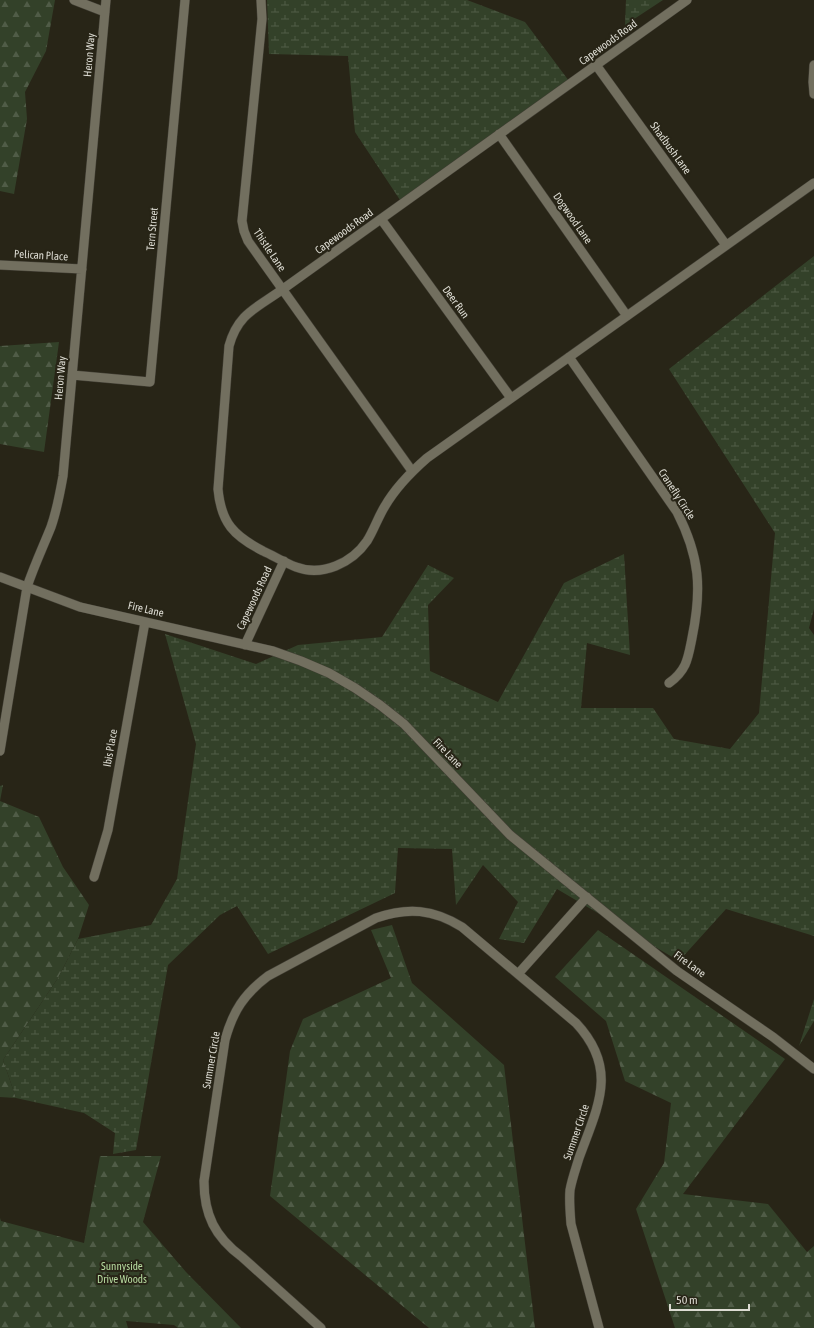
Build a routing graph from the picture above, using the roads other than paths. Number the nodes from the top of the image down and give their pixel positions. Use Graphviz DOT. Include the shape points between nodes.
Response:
graph roads {
  1 [pos="74,0"];
  2 [pos="106,0"];
  3 [pos="185,0"];
  4 [pos="260,0"];
  5 [pos="687,0"];
  6 [pos="105,12"];
  7 [pos="596,65"];
  8 [pos="814,65"];
  9 [pos="814,94"];
  10 [pos="500,134"];
  11 [pos="814,183"];
  12 [pos="381,219"];
  13 [pos="726,245"];
  14 [pos="0,265"];
  15 [pos="82,269"];
  16 [pos="283,290"];
  17 [pos="627,316"];
  18 [pos="569,357"];
  19 [pos="72,375"];
  20 [pos="511,398"];
  21 [pos="412,471"];
  22 [pos="284,561"];
  23 [pos="0,577"];
  24 [pos="27,587"];
  25 [pos="145,622"];
  26 [pos="245,645"];
  27 [pos="669,683"];
  28 [pos="0,751"];
  29 [pos="94,877"];
  30 [pos="587,897"];
  31 [pos="518,974"];
  32 [pos="814,1070"];
  33 [pos="321,1328"];
  34 [pos="599,1328"];
  1 -- 6 [label="street"];
  2 -- 6 [label="street, Heron Way"];
  3 -- 19 [label="street, Tern Street" via="150,382"];
  4 -- 16 [label="street, Thistle Lane" via="262,19 242,221 248,241"];
  5 -- 7 [label="street, Capewoods Road"];
  6 -- 15 [label="street, Heron Way"];
  7 -- 10 [label="street, Capewoods Road"];
  7 -- 13 [label="street, Shadbush Lane"];
  8 -- 9 [label="street"];
  10 -- 12 [label="street, Capewoods Road"];
  10 -- 17 [label="street, Dogwood Lane"];
  11 -- 13 [label="street, Capewoods Road"];
  12 -- 16 [label="street, Capewoods Road"];
  12 -- 20 [label="street, Deer Run"];
  13 -- 17 [label="street, Capewoods Road"];
  14 -- 15 [label="street, Pelican Place"];
  15 -- 19 [label="street, Heron Way"];
  16 -- 21 [label="street, Thistle Lane"];
  16 -- 22 [label="street, Capewoods Road" via="246,314 232,335 218,489 222,512 236,533 246,542"];
  17 -- 18 [label="street, Capewoods Road"];
  18 -- 20 [label="street, Capewoods Road"];
  18 -- 27 [label="street, Cranefly Circle" via="677,512 692,547 699,587 697,617 688,660 683,670"];
  19 -- 24 [label="street, Heron Way" via="64,476 51,526"];
  20 -- 21 [label="street, Capewoods Road"];
  21 -- 22 [label="street, Capewoods Road" via="386,505 368,539 351,558 341,564 315,570 296,567"];
  22 -- 26 [label="street, Capewoods Road"];
  23 -- 24 [label="street, Fire Lane"];
  24 -- 25 [label="street, Fire Lane" via="80,607"];
  24 -- 28 [label="street, Heron Way"];
  25 -- 26 [label="street, Fire Lane"];
  25 -- 29 [label="street, Ibis Place" via="108,830"];
  26 -- 30 [label="street, Fire Lane" via="302,661 355,688 380,705 404,724 510,834"];
  30 -- 31 [label="street"];
  30 -- 32 [label="street, Fire Lane" via="677,971 773,1037"];
  31 -- 33 [label="street, Summer Circle" via="451,920 420,911 390,913 268,976 256,985 236,1010 225,1040 204,1181 207,1210 212,1224 230,1249"];
  31 -- 34 [label="street, Summer Circle" via="576,1023 589,1039 598,1059 602,1088 574,1174 569,1208"];
}
